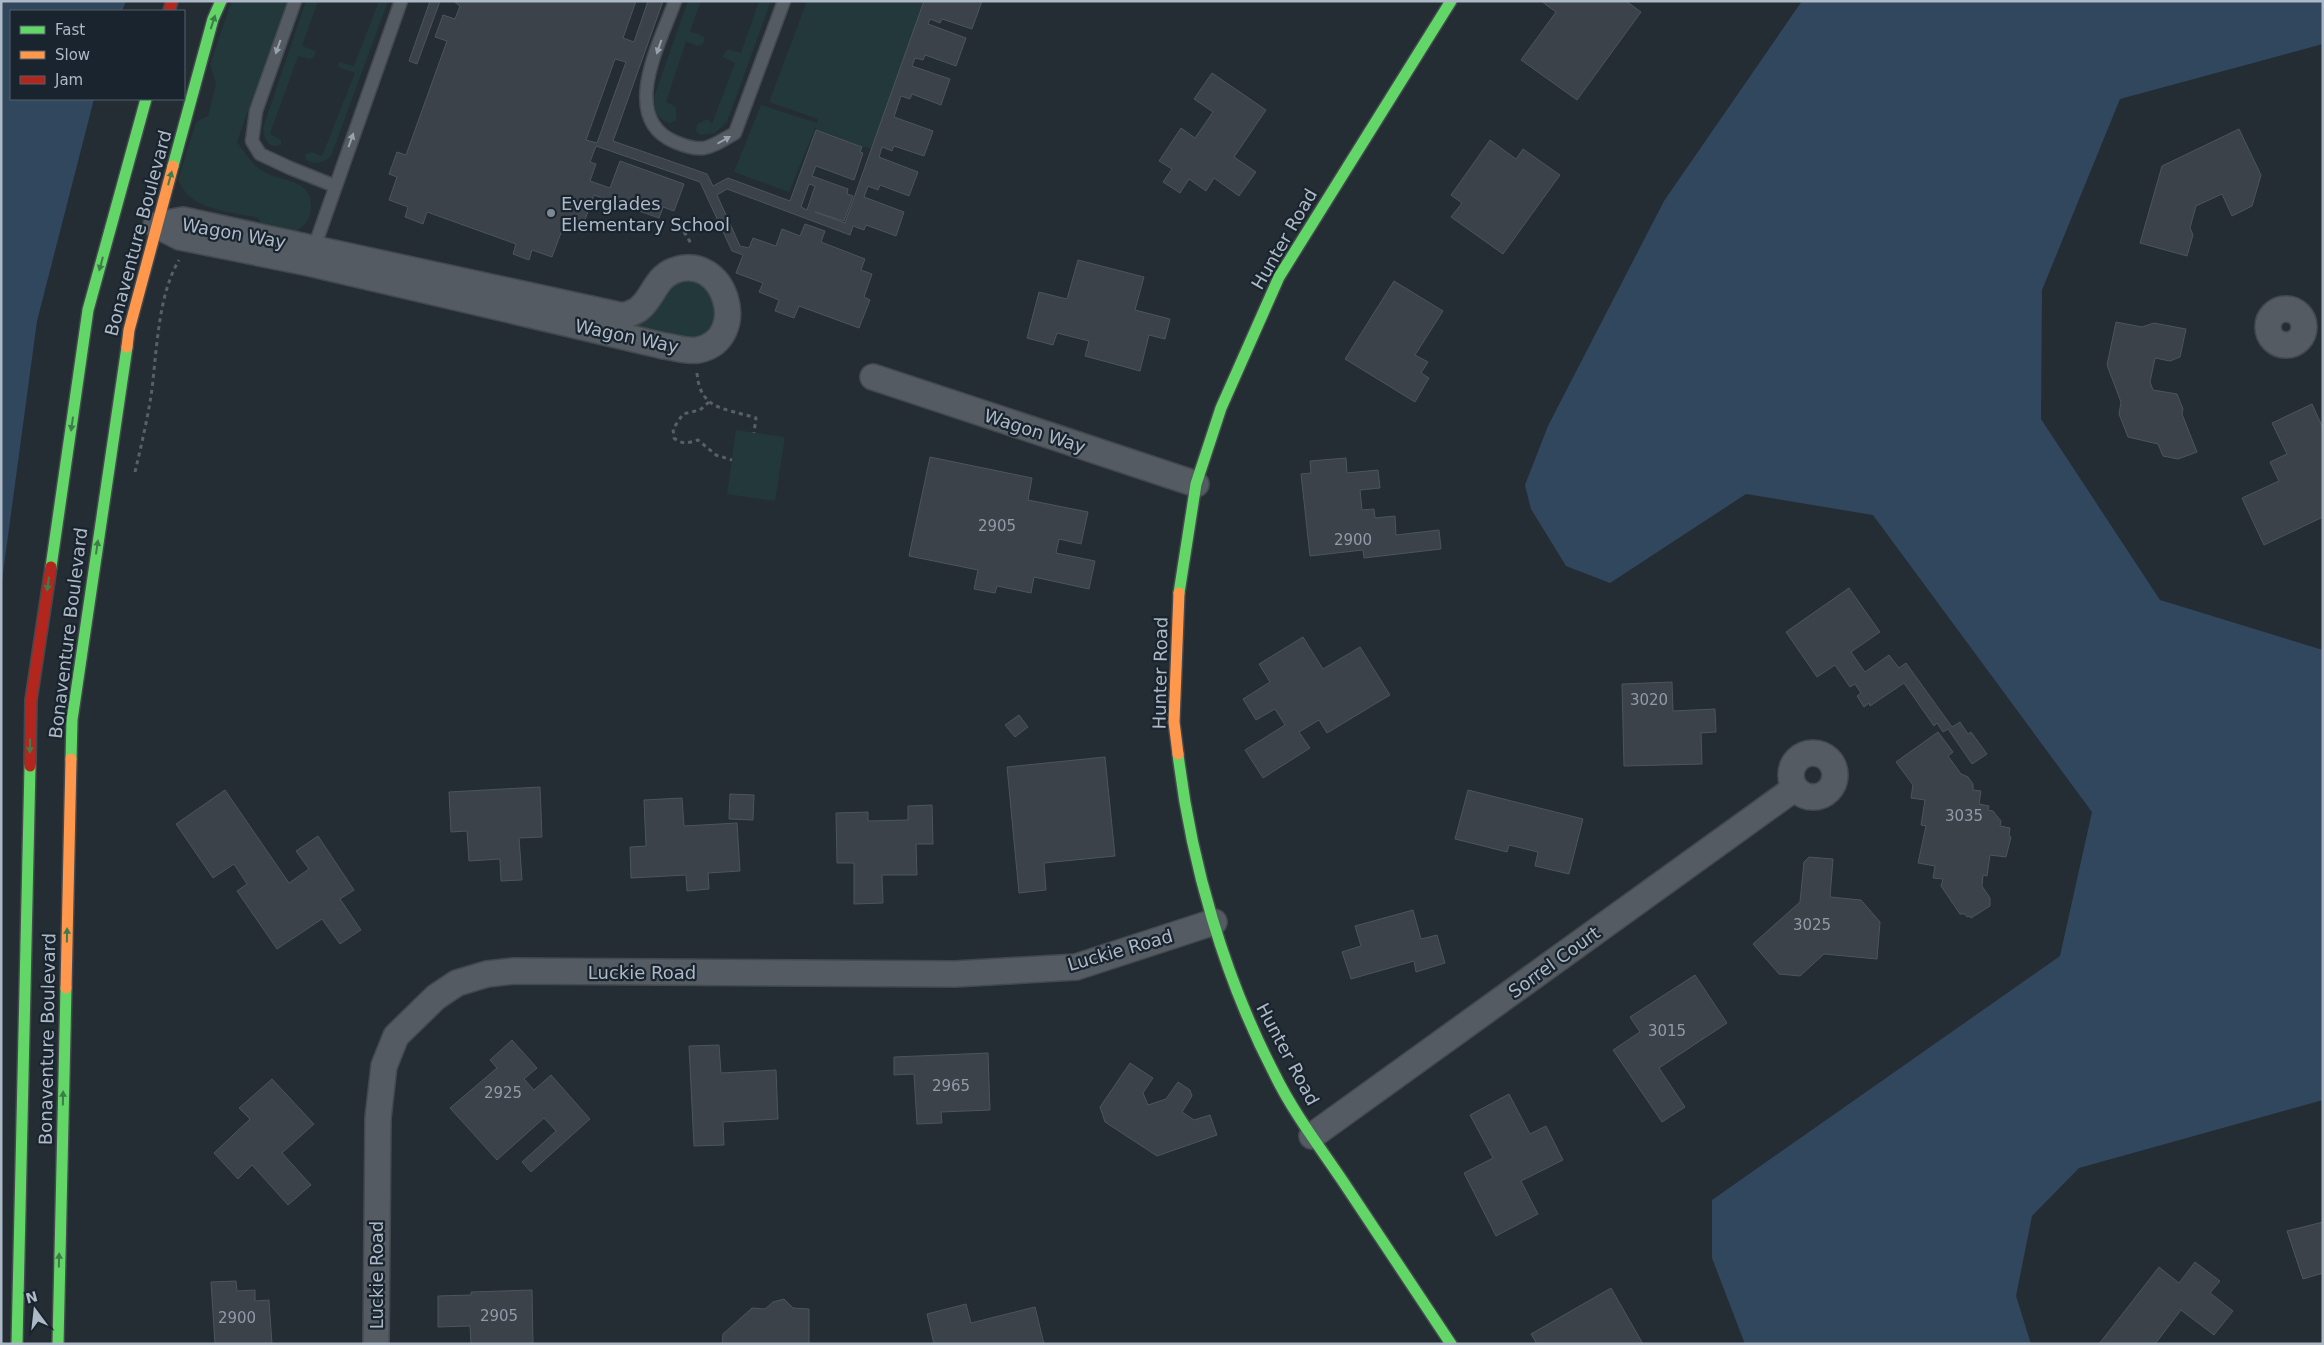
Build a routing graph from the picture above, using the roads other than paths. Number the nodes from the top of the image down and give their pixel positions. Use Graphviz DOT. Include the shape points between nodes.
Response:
graph roads {
  1 [pos="221,1"];
  2 [pos="295,1"];
  3 [pos="401,1"];
  4 [pos="675,1"];
  5 [pos="784,1"];
  6 [pos="1451,1"];
  7 [pos="146,100"];
  8 [pos="335,186"];
  9 [pos="152,224"];
  10 [pos="314,248"];
  11 [pos="873,377"];
  12 [pos="1196,484"];
  13 [pos="1795,788"];
  14 [pos="1214,922"];
  15 [pos="1312,1136"];
  16 [pos="17,1344"];
  17 [pos="58,1344"];
  18 [pos="376,1344"];
  19 [pos="1451,1344"];
  9 -- 1 [label="main road, Bonaventure Boulevard, one-way"];
  2 -- 8 [label="lane, one-way" via="256,111 252,141 260,154"];
  8 -- 3 [label="lane, one-way"];
  4 -- 5 [label="lane, one-way" via="649,76 645,99 650,121 665,138 694,150 713,146 736,134"];
  6 -- 12 [label="main road, Hunter Road" via="1279,277 1221,408"];
  7 -- 16 [label="main road, Bonaventure Boulevard, one-way" via="118,218 88,310 31,700"];
  8 -- 10 [label="lane"];
  9 -- 10 [label="street, Wagon Way" via="183,220"];
  9 -- 10 [label="street, Wagon Way" via="180,237 309,263 664,346 697,350 712,345 723,334 727,322 728,305 723,290 715,279 702,271 688,268 673,271 662,278 639,309 623,316"];
  17 -- 9 [label="main road, Bonaventure Boulevard, one-way" via="72,720 129,330"];
  11 -- 12 [label="street, Wagon Way"];
  12 -- 14 [label="main road, Hunter Road" via="1179,580 1174,722 1184,806"];
  13 -- 15 [label="street, Sorrel Court"];
  14 -- 15 [label="main road, Hunter Road" via="1235,989 1275,1076"];
  14 -- 18 [label="street, Luckie Road" via="1076,967 955,974 514,971 487,974 457,983 416,1014 396,1036 384,1066 378,1118"];
  15 -- 19 [label="main road, Hunter Road"];
}
